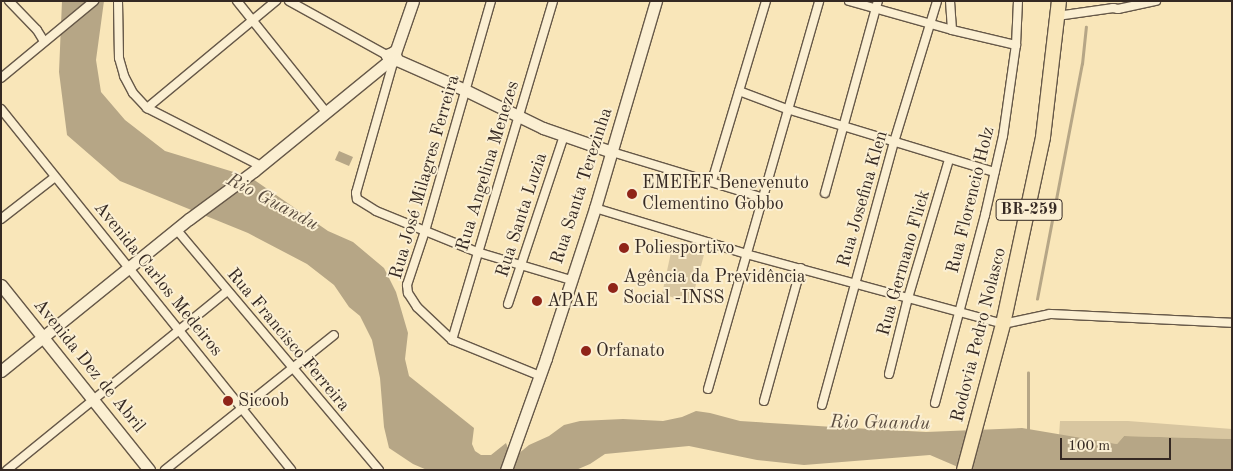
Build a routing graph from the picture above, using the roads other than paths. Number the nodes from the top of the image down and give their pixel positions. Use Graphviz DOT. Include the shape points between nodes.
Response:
graph roads {
  1 [pos="10,1"];
  2 [pos="94,1"];
  3 [pos="118,1"];
  4 [pos="237,1"];
  5 [pos="276,1"];
  6 [pos="289,1"];
  7 [pos="412,1"];
  8 [pos="491,1"];
  9 [pos="553,1"];
  10 [pos="656,1"];
  11 [pos="766,1"];
  12 [pos="818,1"];
  13 [pos="849,1"];
  14 [pos="938,1"];
  15 [pos="950,1"];
  16 [pos="1018,1"];
  17 [pos="1059,1"];
  18 [pos="1156,1"];
  19 [pos="1112,4"];
  20 [pos="877,5"];
  21 [pos="1057,16"];
  22 [pos="253,20"];
  23 [pos="931,24"];
  24 [pos="952,30"];
  25 [pos="44,41"];
  26 [pos="1016,45"];
  27 [pos="392,58"];
  28 [pos="1,78"];
  29 [pos="465,90"];
  30 [pos="739,91"];
  31 [pos="147,108"];
  32 [pos="787,108"];
  33 [pos="1,109"];
  34 [pos="326,112"];
  35 [pos="518,117"];
  36 [pos="842,124"];
  37 [pos="564,136"];
  38 [pos="894,142"];
  39 [pos="612,152"];
  40 [pos="949,160"];
  41 [pos="258,168"];
  42 [pos="995,172"];
  43 [pos="55,176"];
  44 [pos="712,182"];
  45 [pos="824,193"];
  46 [pos="763,198"];
  47 [pos="595,208"];
  48 [pos="1,219"];
  49 [pos="176,229"];
  50 [pos="425,231"];
  51 [pos="477,252"];
  52 [pos="746,254"];
  53 [pos="522,266"];
  54 [pos="130,268"];
  55 [pos="801,268"];
  56 [pos="571,280"];
  57 [pos="855,284"];
  58 [pos="1,286"];
  59 [pos="227,291"];
  60 [pos="908,298"];
  61 [pos="508,304"];
  62 [pos="958,310"];
  63 [pos="1232,323"];
  64 [pos="1003,324"];
  65 [pos="180,329"];
  66 [pos="334,335"];
  67 [pos="43,336"];
  68 [pos="452,340"];
  69 [pos="292,369"];
  70 [pos="1,371"];
  71 [pos="889,374"];
  72 [pos="540,376"];
  73 [pos="708,389"];
  74 [pos="94,399"];
  75 [pos="764,401"];
  76 [pos="935,403"];
  77 [pos="822,406"];
  78 [pos="242,407"];
  79 [pos="1,465"];
  80 [pos="6,470"];
  81 [pos="148,470"];
  82 [pos="165,470"];
  83 [pos="292,470"];
  84 [pos="379,470"];
  85 [pos="506,470"];
  86 [pos="964,470"];
  1 -- 25 [label="street"];
  2 -- 25 [label="street"];
  3 -- 31 [label="street" via="119,58 133,93"];
  4 -- 22 [label="street"];
  5 -- 22 [label="street"];
  6 -- 27 [label="street"];
  7 -- 27 [label="street"];
  8 -- 29 [label="street, Rua José Milagres Ferreira"];
  9 -- 35 [label="street, Rua Angelina Menezes"];
  10 -- 39 [label="street, Rua Santa Terezinha"];
  11 -- 30 [label="street"];
  12 -- 32 [label="street"];
  13 -- 20 [label="street"];
  14 -- 23 [label="street, Rua Josefina Klen"];
  15 -- 24 [label="street"];
  16 -- 26 [label="street, Rua Florencio Holz"];
  17 -- 21 [label="highway, Rodovia Pedro Nolasco / BR-259"];
  18 -- 19 [label="street" via="1118,10"];
  19 -- 21 [label="street"];
  20 -- 23 [label="street"];
  20 -- 36 [label="street"];
  21 -- 64 [label="highway, Rodovia Pedro Nolasco / BR-259" via="1043,137"];
  22 -- 31 [label="street"];
  22 -- 34 [label="street"];
  23 -- 24 [label="street"];
  23 -- 38 [label="street, Rua Josefina Klen"];
  24 -- 26 [label="street"];
  25 -- 28 [label="street"];
  26 -- 42 [label="street, Rua Florencio Holz" via="1011,94"];
  27 -- 29 [label="street"];
  27 -- 34 [label="street"];
  27 -- 50 [label="street" via="357,199 368,208"];
  29 -- 35 [label="street"];
  29 -- 50 [label="street, Rua José Milagres Ferreira"];
  30 -- 32 [label="street"];
  30 -- 44 [label="street"];
  31 -- 41 [label="street"];
  32 -- 36 [label="street"];
  32 -- 46 [label="street"];
  33 -- 43 [label="street, Avenida Carlos Medeiros"];
  34 -- 41 [label="street"];
  35 -- 37 [label="street"];
  35 -- 51 [label="street, Rua Angelina Menezes"];
  36 -- 38 [label="street"];
  36 -- 45 [label="street"];
  37 -- 39 [label="street"];
  37 -- 53 [label="street, Rua Santa Luzia"];
  38 -- 40 [label="street"];
  38 -- 57 [label="street, Rua Josefina Klen"];
  39 -- 44 [label="street"];
  39 -- 47 [label="street, Rua Santa Terezinha"];
  40 -- 42 [label="street"];
  40 -- 60 [label="street, Rua Germano Flick"];
  41 -- 49 [label="street"];
  42 -- 62 [label="street, Rua Florencio Holz"];
  43 -- 48 [label="street"];
  43 -- 54 [label="street, Avenida Carlos Medeiros"];
  44 -- 46 [label="street"];
  46 -- 52 [label="street"];
  47 -- 52 [label="street"];
  47 -- 56 [label="street, Rua Santa Terezinha"];
  49 -- 54 [label="street"];
  49 -- 59 [label="street, Rua Francisco Ferreira"];
  50 -- 51 [label="street"];
  50 -- 68 [label="street, Rua José Milagres Ferreira" via="408,277 408,293 417,307"];
  51 -- 53 [label="street"];
  51 -- 68 [label="street, Rua Angelina Menezes"];
  52 -- 55 [label="street"];
  52 -- 73 [label="street"];
  53 -- 56 [label="street"];
  53 -- 61 [label="street, Rua Santa Luzia"];
  54 -- 65 [label="street, Avenida Carlos Medeiros"];
  54 -- 67 [label="street"];
  55 -- 57 [label="street"];
  55 -- 75 [label="street"];
  56 -- 72 [label="street, Rua Santa Terezinha"];
  57 -- 60 [label="street"];
  57 -- 77 [label="street, Rua Josefina Klen"];
  58 -- 67 [label="street, Avenida Dez de Abril"];
  59 -- 65 [label="street"];
  59 -- 69 [label="street, Rua Francisco Ferreira"];
  60 -- 62 [label="street"];
  60 -- 71 [label="street, Rua Germano Flick"];
  62 -- 64 [label="street"];
  62 -- 76 [label="street, Rua Florencio Holz"];
  63 -- 64 [label="street" via="1050,314"];
  64 -- 86 [label="highway, Rodovia Pedro Nolasco / BR-259"];
  65 -- 74 [label="street"];
  65 -- 78 [label="street, Avenida Carlos Medeiros"];
  66 -- 69 [label="street"];
  67 -- 70 [label="street"];
  67 -- 74 [label="street, Avenida Dez de Abril"];
  68 -- 72 [label="street, Rua José Milagres Ferreira"];
  69 -- 78 [label="street"];
  69 -- 84 [label="street, Rua Francisco Ferreira"];
  72 -- 85 [label="street, Rua Santa Terezinha"];
  74 -- 80 [label="street"];
  74 -- 81 [label="street, Avenida Dez de Abril"];
  78 -- 82 [label="street"];
  78 -- 83 [label="street, Avenida Carlos Medeiros"];
  79 -- 80 [label="street"];
}
